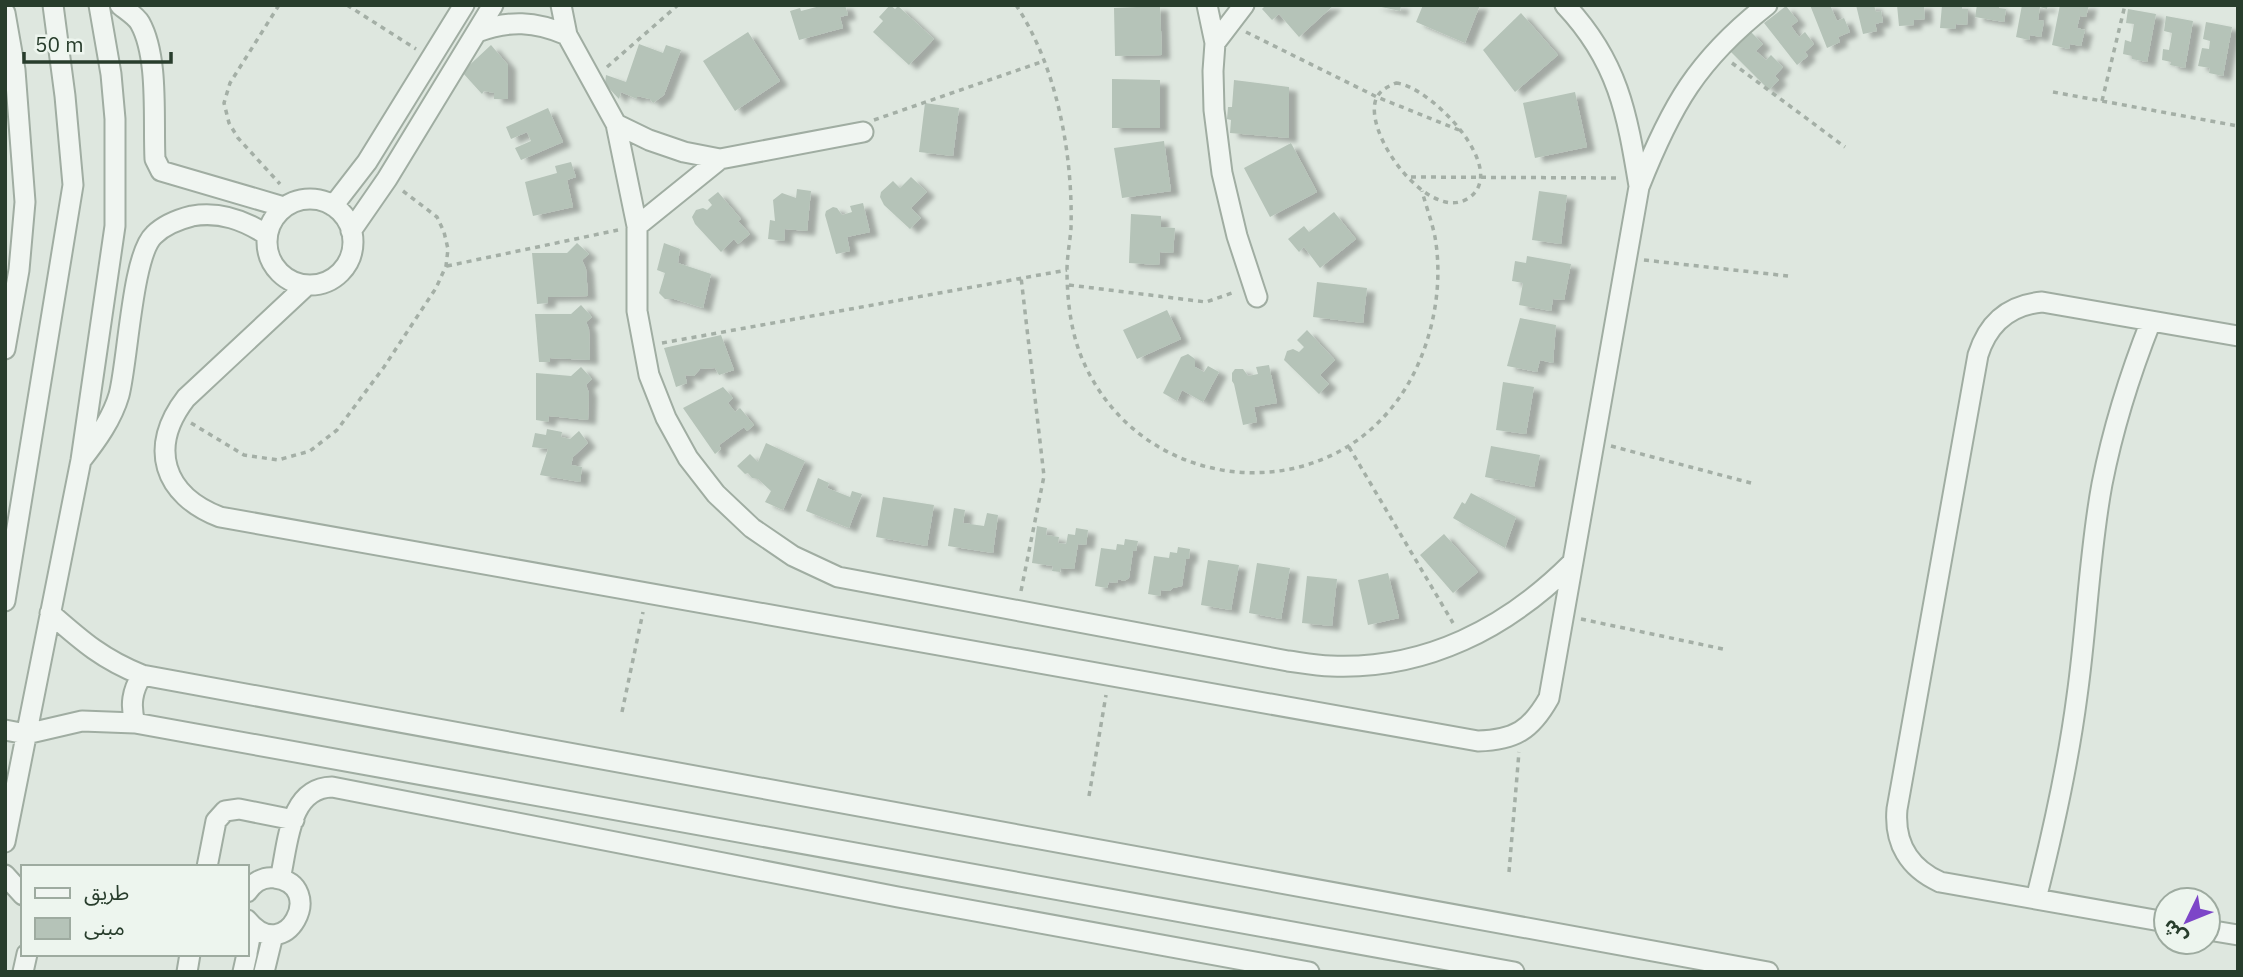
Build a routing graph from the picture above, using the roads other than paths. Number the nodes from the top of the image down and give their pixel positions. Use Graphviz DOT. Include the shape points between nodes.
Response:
graph roads {
  1 [pos="53,5"];
  2 [pos="99,5"];
  3 [pos="120,5"];
  4 [pos="464,5"];
  5 [pos="493,5"];
  6 [pos="561,5"];
  7 [pos="1207,5"];
  8 [pos="1244,5"];
  9 [pos="1565,5"];
  10 [pos="1767,5"];
  11 [pos="5,13"];
  12 [pos="477,32"];
  13 [pos="567,35"];
  14 [pos="1215,43"];
  15 [pos="616,124"];
  16 [pos="857,133"];
  17 [pos="720,159"];
  18 [pos="1638,182"];
  19 [pos="290,204"];
  20 [pos="333,206"];
  21 [pos="637,226"];
  22 [pos="351,230"];
  23 [pos="267,235"];
  24 [pos="307,285"];
  25 [pos="1254,288"];
  26 [pos="2151,321"];
  27 [pos="2238,336"];
  28 [pos="5,349"];
  29 [pos="81,460"];
  30 [pos="1572,563"];
  31 [pos="5,601"];
  32 [pos="50,613"];
  33 [pos="142,675"];
  34 [pos="135,723"];
  35 [pos="5,730"];
  36 [pos="26,734"];
  37 [pos="294,820"];
  38 [pos="5,842"];
  39 [pos="207,865"];
  40 [pos="5,875"];
  41 [pos="280,879"];
  42 [pos="248,891"];
  43 [pos="21,893"];
  44 [pos="2036,900"];
  45 [pos="2152,920"];
  46 [pos="250,924"];
  47 [pos="273,935"];
  48 [pos="248,944"];
  49 [pos="264,972"];
  50 [pos="1309,972"];
  51 [pos="1514,972"];
  52 [pos="1768,972"];
  1 -- 31 [label="street" via="73,185"];
  2 -- 29 [label="street" via="115,119 115,226"];
  3 -- 19 [label="street" via="139,20 152,58 155,159 161,171"];
  4 -- 20 [label="street" via="367,162"];
  5 -- 12 [label="street"];
  6 -- 13 [label="street"];
  7 -- 14 [label="street"];
  8 -- 14 [label="street"];
  9 -- 18 [label="street" via="1606,60 1619,91"];
  10 -- 18 [label="street" via="1741,25 1692,80"];
  11 -- 28 [label="street" via="15,70 25,202"];
  12 -- 13 [label="street" via="514,22 550,27"];
  12 -- 22 [label="street"];
  13 -- 15 [label="street"];
  14 -- 25 [label="street" via="1214,110 1222,173"];
  15 -- 17 [label="street" via="672,148"];
  15 -- 21 [label="street"];
  16 -- 17 [label="street"];
  17 -- 21 [label="street"];
  18 -- 30 [label="street"];
  19 -- 20 [label="street" via="315,200"];
  19 -- 23 [label="street" via="276,215"];
  20 -- 22 [label="street"];
  21 -- 30 [label="street" via="637,311 649,375 688,458 716,494 752,528 793,556 838,577 1331,666 1408,659 1463,640 1514,613"];
  22 -- 24 [label="street" via="352,251 344,269 327,282"];
  23 -- 24 [label="street" via="276,269"];
  23 -- 29 [label="street" via="248,223 203,214 180,219 153,235 141,259 119,395"];
  24 -- 30 [label="street" via="174,413 166,434 165,456 171,477 200,509 220,517 1478,741 1500,740 1521,732 1538,718 1549,698"];
  26 -- 27 [label="street"];
  26 -- 44 [label="street" via="2122,402 2102,486 2070,745"];
  26 -- 44 [label="street" via="2029,303 1995,323 1978,355 1896,823 1902,849 1928,877"];
  29 -- 32 [label="street"];
  32 -- 33 [label="street" via="92,650"];
  32 -- 36 [label="street"];
  33 -- 34 [label="street" via="132,703"];
  33 -- 52 [label="street"];
  34 -- 36 [label="street" via="82,721"];
  34 -- 51 [label="street"];
  35 -- 36 [label="street"];
  36 -- 38 [label="street"];
  37 -- 39 [label="street" via="239,809 225,811 216,821"];
  37 -- 41 [label="street"];
  37 -- 50 [label="street" via="298,805 310,792 332,787"];
  40 -- 43 [label="street"];
  41 -- 42 [label="street" via="259,880"];
  41 -- 47 [label="street" via="298,894 300,912 290,928"];
  44 -- 45 [label="street"];
  46 -- 47 [label="street"];
  46 -- 48 [label="street"];
  47 -- 49 [label="street"];
}
